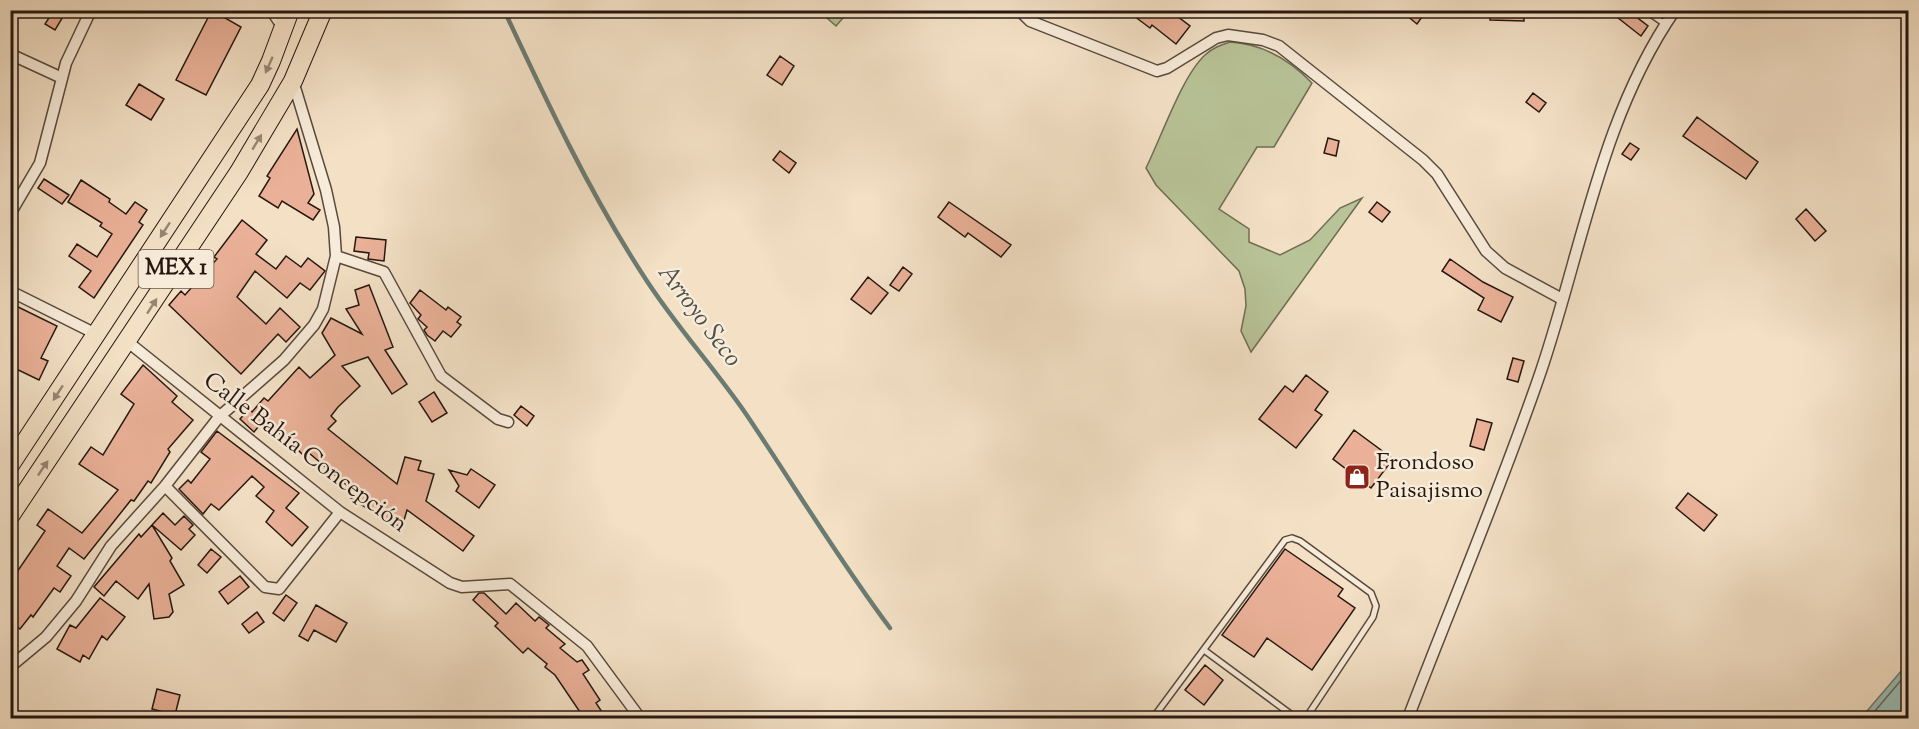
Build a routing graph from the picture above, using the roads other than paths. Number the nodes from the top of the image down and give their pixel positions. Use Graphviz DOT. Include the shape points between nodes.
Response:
graph roads {
  1 [pos="90,10"];
  2 [pos="268,10"];
  3 [pos="290,10"];
  4 [pos="323,10"];
  5 [pos="1018,10"];
  6 [pos="1645,10"];
  7 [pos="1675,10"];
  8 [pos="1665,24"];
  9 [pos="281,29"];
  10 [pos="10,54"];
  11 [pos="62,78"];
  12 [pos="293,81"];
  13 [pos="10,214"];
  14 [pos="336,256"];
  15 [pos="10,291"];
  16 [pos="1562,299"];
  17 [pos="96,334"];
  18 [pos="129,342"];
  19 [pos="219,417"];
  20 [pos="508,422"];
  21 [pos="10,465"];
  22 [pos="165,486"];
  23 [pos="340,512"];
  24 [pos="10,516"];
  25 [pos="1204,650"];
  26 [pos="10,667"];
  27 [pos="640,718"];
  28 [pos="1153,718"];
  29 [pos="1296,718"];
  30 [pos="1306,718"];
  31 [pos="1408,718"];
  1 -- 11 [label="street"];
  2 -- 9 [label="lane"];
  3 -- 9 [label="main road, MEX 1"];
  4 -- 12 [label="main road, MEX 1"];
  5 -- 16 [label="street" via="1030,21 1156,71 1228,35 1279,46 1423,160 1437,174 1496,261"];
  6 -- 8 [label="lane"];
  7 -- 8 [label="street"];
  8 -- 16 [label="street" via="1618,117"];
  9 -- 17 [label="main road, MEX 1, one-way" via="272,62 260,85"];
  10 -- 11 [label="street"];
  11 -- 13 [label="street" via="40,164"];
  12 -- 14 [label="street" via="326,190"];
  18 -- 12 [label="main road, MEX 1, one-way" via="240,172"];
  14 -- 19 [label="street" via="314,325 284,360"];
  14 -- 20 [label="street" via="384,272 441,376 498,419"];
  15 -- 17 [label="street"];
  16 -- 31 [label="street" via="1537,381"];
  17 -- 21 [label="main road, MEX 1, one-way"];
  18 -- 19 [label="street, Calle Bahía Concepción"];
  24 -- 18 [label="main road, MEX 1, one-way"];
  19 -- 22 [label="street"];
  19 -- 23 [label="street, Calle Bahía Concepción"];
  22 -- 23 [label="street" via="264,587 273,590 279,589"];
  22 -- 26 [label="street" via="111,546 76,601 46,637"];
  23 -- 27 [label="street, Calle Bahía Concepción" via="450,583 474,587 510,584 587,646"];
  25 -- 28 [label="lane"];
  25 -- 29 [label="lane"];
  25 -- 30 [label="lane" via="1285,540 1300,542 1371,593 1376,606 1373,617"];
}
